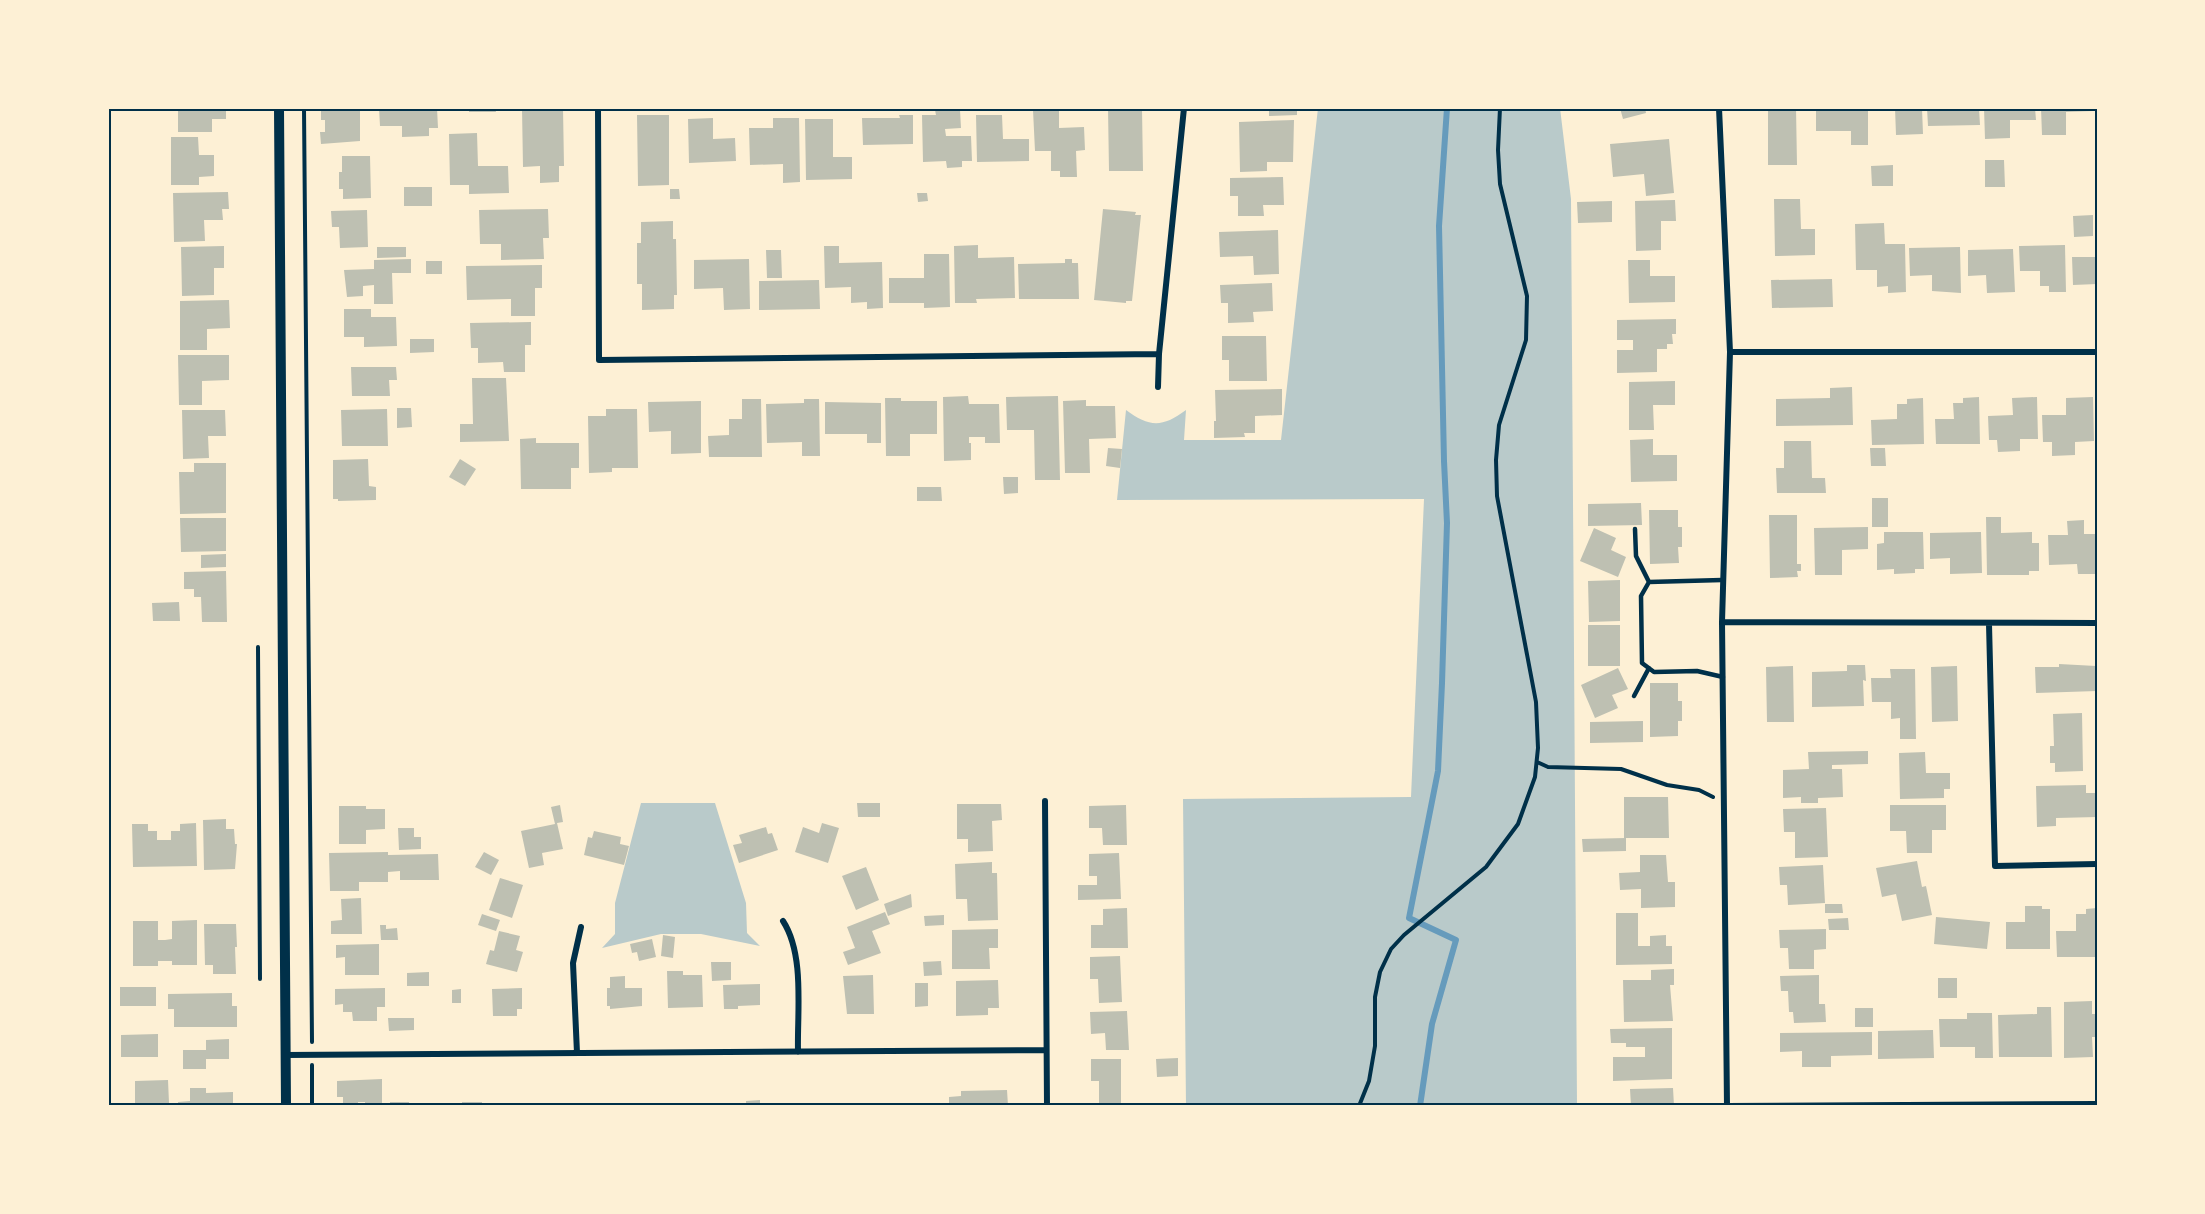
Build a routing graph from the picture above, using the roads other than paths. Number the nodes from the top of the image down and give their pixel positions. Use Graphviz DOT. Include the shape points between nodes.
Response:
graph roads {
  1 [pos="279,108"];
  2 [pos="598,108"];
  3 [pos="1184,108"];
  4 [pos="1719,108"];
  5 [pos="1730,352"];
  6 [pos="2097,352"];
  7 [pos="1159,354"];
  8 [pos="1158,387"];
  9 [pos="1635,529"];
  10 [pos="1722,580"];
  11 [pos="1649,582"];
  12 [pos="1722,622"];
  13 [pos="2097,623"];
  14 [pos="1989,624"];
  15 [pos="1649,668"];
  16 [pos="1723,677"];
  17 [pos="1634,696"];
  18 [pos="1045,801"];
  19 [pos="2097,864"];
  20 [pos="783,921"];
  21 [pos="581,927"];
  22 [pos="1046,1050"];
  23 [pos="798,1052"];
  24 [pos="577,1053"];
  25 [pos="285,1055"];
  26 [pos="2097,1104"];
  27 [pos="286,1106"];
  28 [pos="1047,1106"];
  29 [pos="1727,1106"];
  1 -- 25 [label="street"];
  2 -- 7 [label="street" via="599,360"];
  3 -- 7 [label="street"];
  4 -- 5 [label="street"];
  5 -- 6 [label="street"];
  5 -- 10 [label="street"];
  7 -- 8 [label="street"];
  9 -- 11 [label="lane" via="1636,556"];
  10 -- 11 [label="lane"];
  10 -- 12 [label="street"];
  11 -- 15 [label="lane" via="1641,596 1642,663"];
  12 -- 14 [label="street"];
  12 -- 16 [label="street"];
  13 -- 14 [label="street"];
  14 -- 19 [label="street" via="1995,866"];
  15 -- 16 [label="lane" via="1654,672 1697,671"];
  15 -- 17 [label="lane"];
  16 -- 29 [label="street"];
  18 -- 22 [label="street"];
  20 -- 23 [label="street" via="790,932 797,964"];
  21 -- 24 [label="street" via="573,963"];
  22 -- 23 [label="street"];
  22 -- 28 [label="street"];
  23 -- 24 [label="street"];
  24 -- 25 [label="street"];
  25 -- 27 [label="street"];
  26 -- 29 [label="street"];
}
